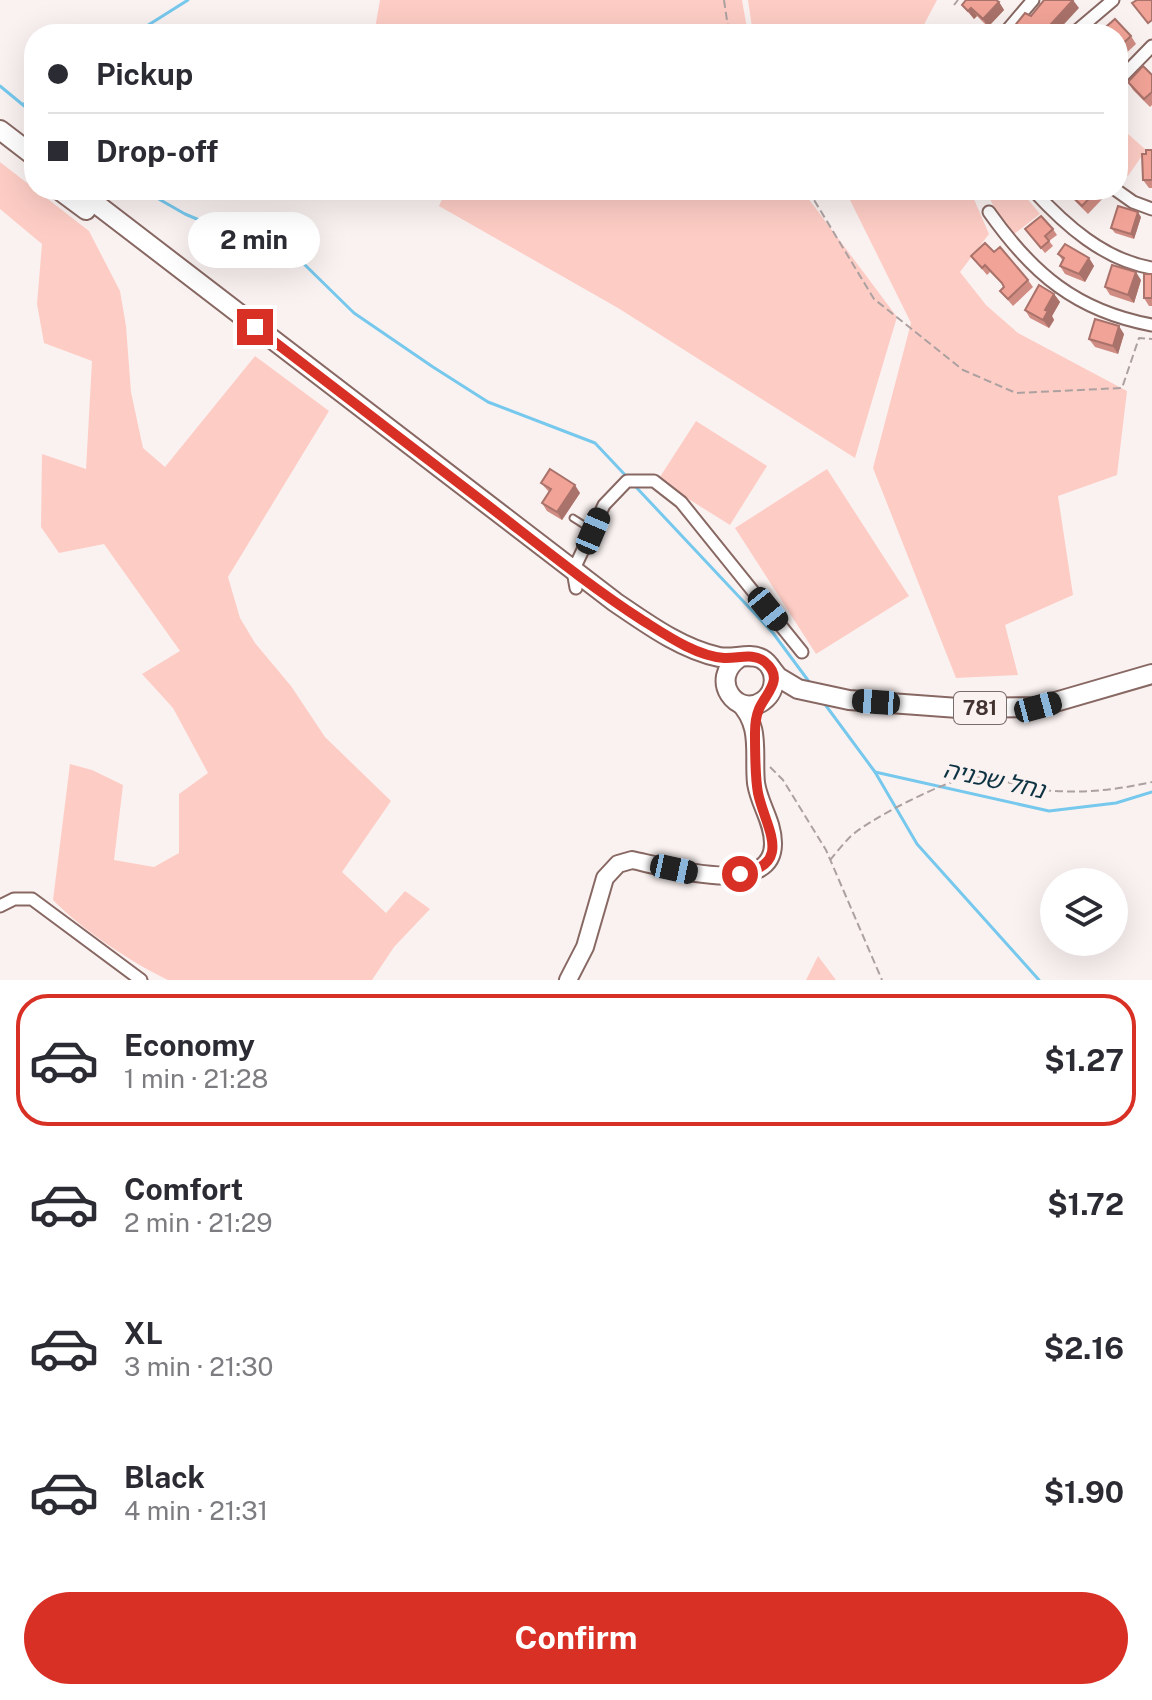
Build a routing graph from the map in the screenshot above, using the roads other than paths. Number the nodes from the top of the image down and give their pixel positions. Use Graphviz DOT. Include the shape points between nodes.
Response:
graph roads {
  1 [pos="1033,0"];
  2 [pos="1113,0"];
  3 [pos="1013,24"];
  4 [pos="1085,24"];
  5 [pos="1152,46"];
  6 [pos="1128,71"];
  7 [pos="0,130"];
  8 [pos="0,144"];
  9 [pos="24,148"];
  10 [pos="24,162"];
  11 [pos="1128,198"];
  12 [pos="72,200"];
  13 [pos="91,200"];
  14 [pos="1043,200"];
  15 [pos="1052,200"];
  16 [pos="1152,209"];
  17 [pos="989,212"];
  18 [pos="1055,212"];
  19 [pos="1152,268"];
  20 [pos="1152,325"];
  21 [pos="573,518"];
  22 [pos="593,531"];
  23 [pos="574,579"];
  24 [pos="802,652"];
  25 [pos="739,658"];
  26 [pos="771,668"];
  27 [pos="1152,674"];
  28 [pos="726,686"];
  29 [pos="804,690"];
  30 [pos="766,698"];
  31 [pos="738,702"];
  32 [pos="755,735"];
  33 [pos="0,906"];
  34 [pos="141,980"];
  35 [pos="568,980"];
  1 -- 3 [label="street"];
  2 -- 4 [label="street"];
  5 -- 6 [label="street"];
  7 -- 9 [label="main road"];
  8 -- 10 [label="main road"];
  11 -- 16 [label="street"];
  12 -- 23 [label="main road"];
  13 -- 23 [label="main road"];
  14 -- 18 [label="street"];
  15 -- 18 [label="street"];
  17 -- 20 [label="street" via="1014,248 1058,286 1097,309"];
  18 -- 19 [label="street" via="1097,247"];
  21 -- 22 [label="lane"];
  22 -- 23 [label="street"];
  22 -- 24 [label="street" via="604,505 627,481 654,481 681,502"];
  23 -- 25 [label="main road" via="676,640 722,658"];
  23 -- 28 [label="main road" via="638,630 709,666"];
  25 -- 26 [label="main road" via="763,659"];
  25 -- 28 [label="main road" via="727,670"];
  26 -- 29 [label="main road, 781"];
  26 -- 30 [label="main road" via="773,686"];
  27 -- 29 [label="main road, 781" via="1038,707 942,707 849,700"];
  28 -- 31 [label="main road"];
  29 -- 30 [label="main road, 781"];
  30 -- 31 [label="main road" via="751,705"];
  30 -- 32 [label="main road"];
  31 -- 32 [label="main road"];
  32 -- 35 [label="main road" via="758,790 773,843 770,858 756,870 720,876 632,860 618,864 605,878 585,947"];
  33 -- 34 [label="street" via="32,899"];
}
